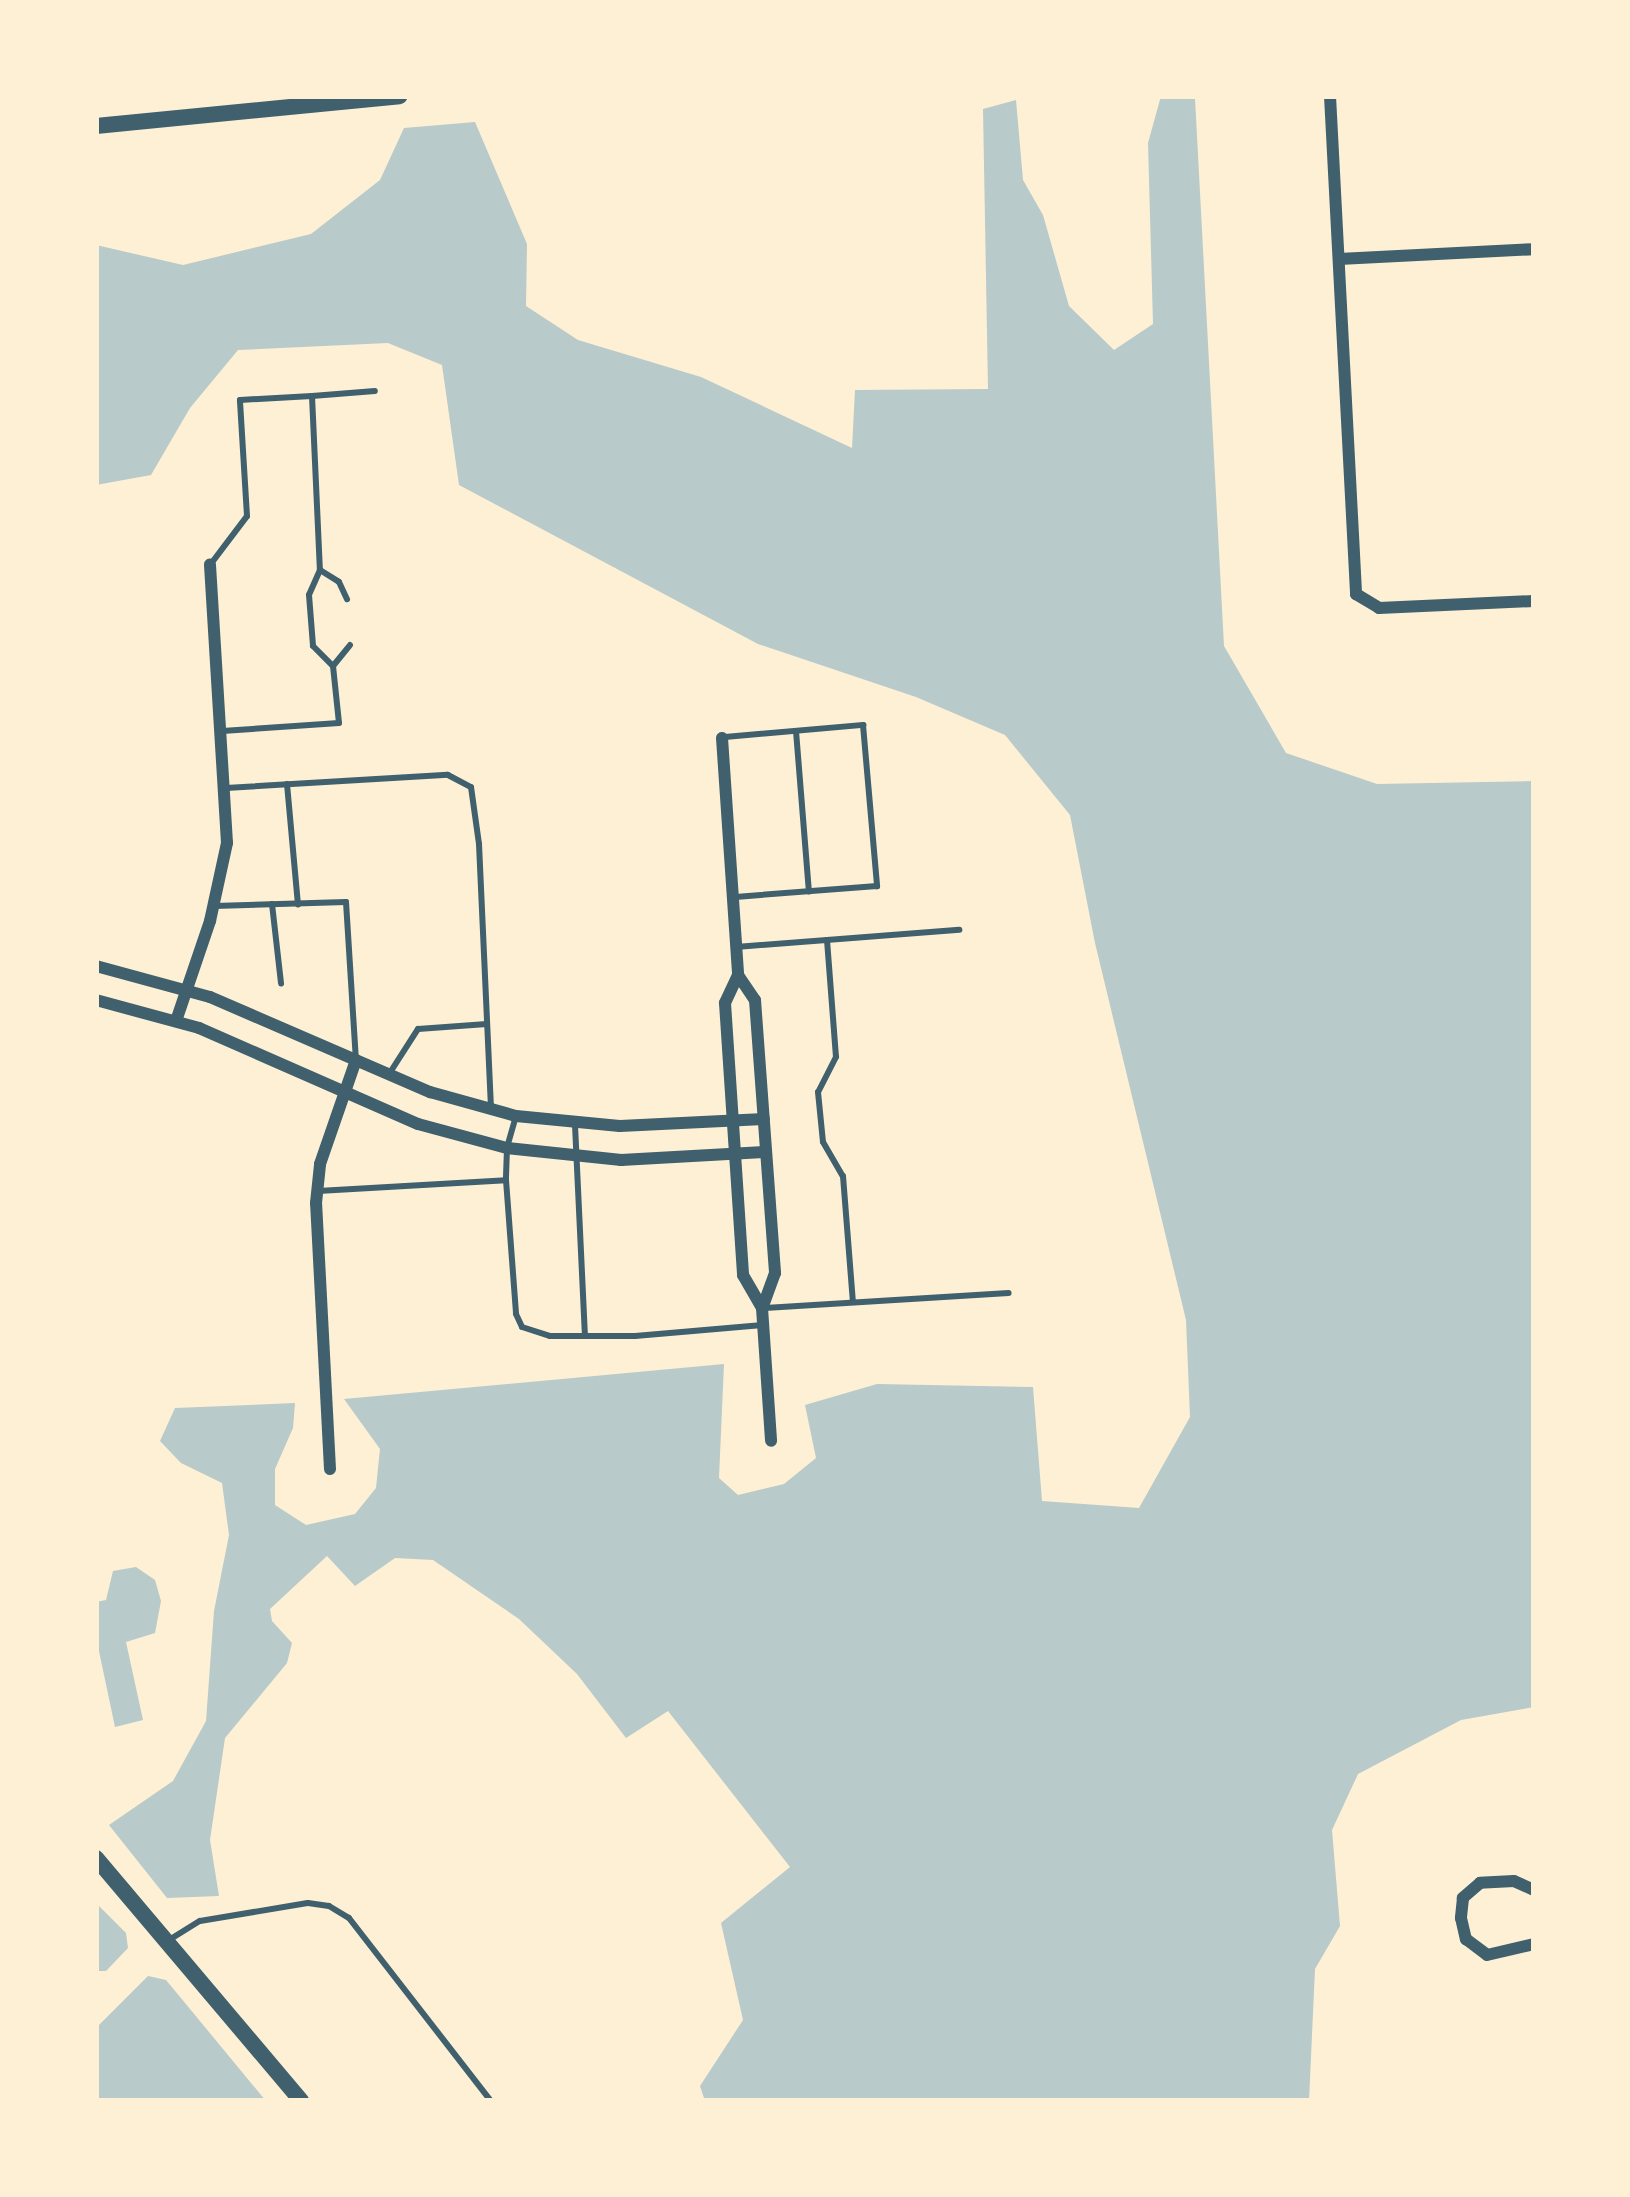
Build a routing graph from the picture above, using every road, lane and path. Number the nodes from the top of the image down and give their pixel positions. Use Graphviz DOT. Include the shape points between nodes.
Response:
graph roads {
  1 [pos="400,96"];
  2 [pos="1330,96"];
  3 [pos="96,126"];
  4 [pos="1534,248"];
  5 [pos="1340,259"];
  6 [pos="375,391"];
  7 [pos="312,396"];
  8 [pos="211,565"];
  9 [pos="320,570"];
  10 [pos="347,599"];
  11 [pos="1534,601"];
  12 [pos="350,645"];
  13 [pos="333,666"];
  14 [pos="223,730"];
  15 [pos="796,731"];
  16 [pos="722,738"];
  17 [pos="287,784"];
  18 [pos="226,788"];
  19 [pos="809,891"];
  20 [pos="733,897"];
  21 [pos="272,904"];
  22 [pos="298,904"];
  23 [pos="214,906"];
  24 [pos="959,930"];
  25 [pos="827,940"];
  26 [pos="736,947"];
  27 [pos="96,966"];
  28 [pos="738,975"];
  29 [pos="281,983"];
  30 [pos="187,989"];
  31 [pos="96,1000"];
  32 [pos="176,1021"];
  33 [pos="488,1024"];
  34 [pos="356,1060"];
  35 [pos="389,1075"];
  36 [pos="344,1091"];
  37 [pos="491,1110"];
  38 [pos="516,1116"];
  39 [pos="764,1119"];
  40 [pos="733,1121"];
  41 [pos="574,1125"];
  42 [pos="506,1148"];
  43 [pos="766,1153"];
  44 [pos="735,1154"];
  45 [pos="572,1159"];
  46 [pos="506,1180"];
  47 [pos="317,1191"];
  48 [pos="1009,1293"];
  49 [pos="853,1302"];
  50 [pos="762,1308"];
  51 [pos="763,1325"];
  52 [pos="585,1336"];
  53 [pos="771,1442"];
  54 [pos="331,1469"];
  55 [pos="96,1858"];
  56 [pos="1534,1890"];
  57 [pos="166,1941"];
  58 [pos="1534,1944"];
  59 [pos="301,2101"];
  60 [pos="490,2101"];
  1 -- 3 [label="street"];
  2 -- 5 [label="street"];
  4 -- 5 [label="street"];
  5 -- 11 [label="street" via="1356,594 1379,608"];
  6 -- 7 [label="lane"];
  7 -- 8 [label="lane" via="240,400 247,516"];
  7 -- 9 [label="lane"];
  8 -- 14 [label="street"];
  9 -- 10 [label="lane"];
  9 -- 13 [label="lane" via="309,595 313,646"];
  12 -- 13 [label="lane"];
  13 -- 14 [label="lane" via="339,723"];
  14 -- 18 [label="street"];
  15 -- 16 [label="lane"];
  15 -- 19 [label="lane"];
  15 -- 19 [label="lane" via="863,725 877,886"];
  16 -- 20 [label="street"];
  17 -- 18 [label="lane"];
  17 -- 22 [label="lane"];
  17 -- 33 [label="lane" via="448,775 471,787"];
  18 -- 23 [label="street" via="227,843"];
  19 -- 20 [label="lane"];
  20 -- 26 [label="street"];
  21 -- 22 [label="lane"];
  21 -- 23 [label="lane"];
  21 -- 29 [label="lane"];
  22 -- 34 [label="lane" via="346,902"];
  23 -- 30 [label="street"];
  24 -- 25 [label="lane"];
  25 -- 26 [label="lane"];
  25 -- 49 [label="lane" via="836,1058 818,1092 823,1142 843,1176"];
  26 -- 28 [label="street"];
  27 -- 30 [label="street"];
  28 -- 39 [label="street" via="755,1000"];
  28 -- 40 [label="street" via="725,1003"];
  30 -- 32 [label="street"];
  30 -- 34 [label="street"];
  31 -- 32 [label="street"];
  32 -- 36 [label="street"];
  33 -- 35 [label="lane" via="418,1029"];
  33 -- 37 [label="lane"];
  34 -- 35 [label="street"];
  34 -- 36 [label="street"];
  35 -- 37 [label="street"];
  36 -- 42 [label="street" via="418,1124"];
  36 -- 47 [label="street"];
  37 -- 38 [label="street"];
  38 -- 41 [label="street"];
  38 -- 42 [label="lane"];
  39 -- 40 [label="street"];
  39 -- 43 [label="street"];
  40 -- 41 [label="street"];
  40 -- 44 [label="street"];
  41 -- 45 [label="lane"];
  42 -- 45 [label="street"];
  42 -- 46 [label="lane"];
  43 -- 44 [label="street"];
  43 -- 50 [label="street" via="775,1273"];
  44 -- 45 [label="street"];
  44 -- 50 [label="street" via="743,1275"];
  45 -- 52 [label="lane"];
  46 -- 47 [label="lane"];
  46 -- 52 [label="lane" via="522,1327"];
  47 -- 54 [label="street"];
  48 -- 49 [label="lane"];
  49 -- 50 [label="lane"];
  50 -- 51 [label="street"];
  51 -- 52 [label="lane"];
  51 -- 53 [label="street"];
  55 -- 57 [label="street"];
  56 -- 58 [label="street" via="1514,1881 1480,1883 1463,1898 1461,1918 1466,1939 1487,1954"];
  57 -- 59 [label="street"];
  57 -- 60 [label="lane" via="200,1921 329,1906 350,1918"];
}
